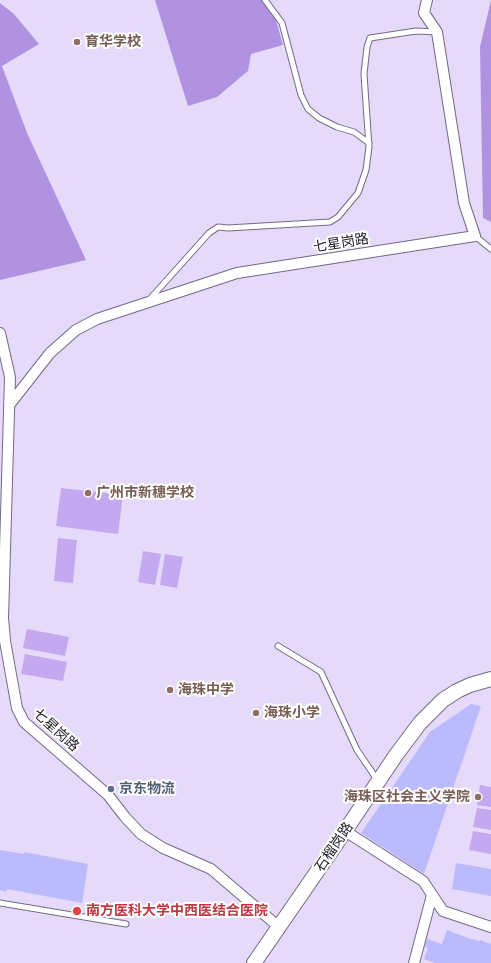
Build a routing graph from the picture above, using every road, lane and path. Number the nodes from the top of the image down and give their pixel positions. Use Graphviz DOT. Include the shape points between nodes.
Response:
graph roads {
  1 [pos="265,0"];
  2 [pos="427,0"];
  3 [pos="436,32"];
  4 [pos="369,143"];
  5 [pos="475,236"];
  6 [pos="491,249"];
  7 [pos="146,303"];
  8 [pos="0,333"];
  9 [pos="10,404"];
  10 [pos="2,638"];
  11 [pos="278,646"];
  12 [pos="491,681"];
  13 [pos="378,782"];
  14 [pos="345,831"];
  15 [pos="432,895"];
  16 [pos="0,903"];
  17 [pos="126,924"];
  18 [pos="279,927"];
  19 [pos="491,927"];
  20 [pos="254,963"];
  21 [pos="414,963"];
  1 -- 4 [label="lane" via="282,23 301,95 308,109 319,118 354,132"];
  2 -- 3 [label="street" via="424,13"];
  3 -- 4 [label="lane" via="370,38 364,74"];
  3 -- 5 [label="street" via="464,203"];
  4 -- 7 [label="lane" via="366,170 358,193 338,217 330,222 218,227 209,232"];
  5 -- 6 [label="lane"];
  5 -- 7 [label="street, 七星岗路" via="237,273"];
  7 -- 9 [label="street, 七星岗路" via="97,319 76,330 50,353"];
  8 -- 9 [label="street, 七星岗路" via="10,377"];
  9 -- 10 [label="street, 七星岗路"];
  10 -- 18 [label="street, 七星岗路" via="17,708 24,722 108,794 141,834 163,848 211,868"];
  11 -- 13 [label="lane" via="321,672 358,750"];
  12 -- 13 [label="main road, 石榴岗路" via="470,685 443,700 420,723"];
  13 -- 14 [label="main road, 石榴岗路"];
  14 -- 15 [label="street" via="423,881"];
  14 -- 18 [label="main road, 石榴岗路"];
  15 -- 19 [label="street" via="443,911"];
  15 -- 21 [label="street"];
  16 -- 17 [label="lane"];
  18 -- 20 [label="main road, 石榴岗路"];
}
